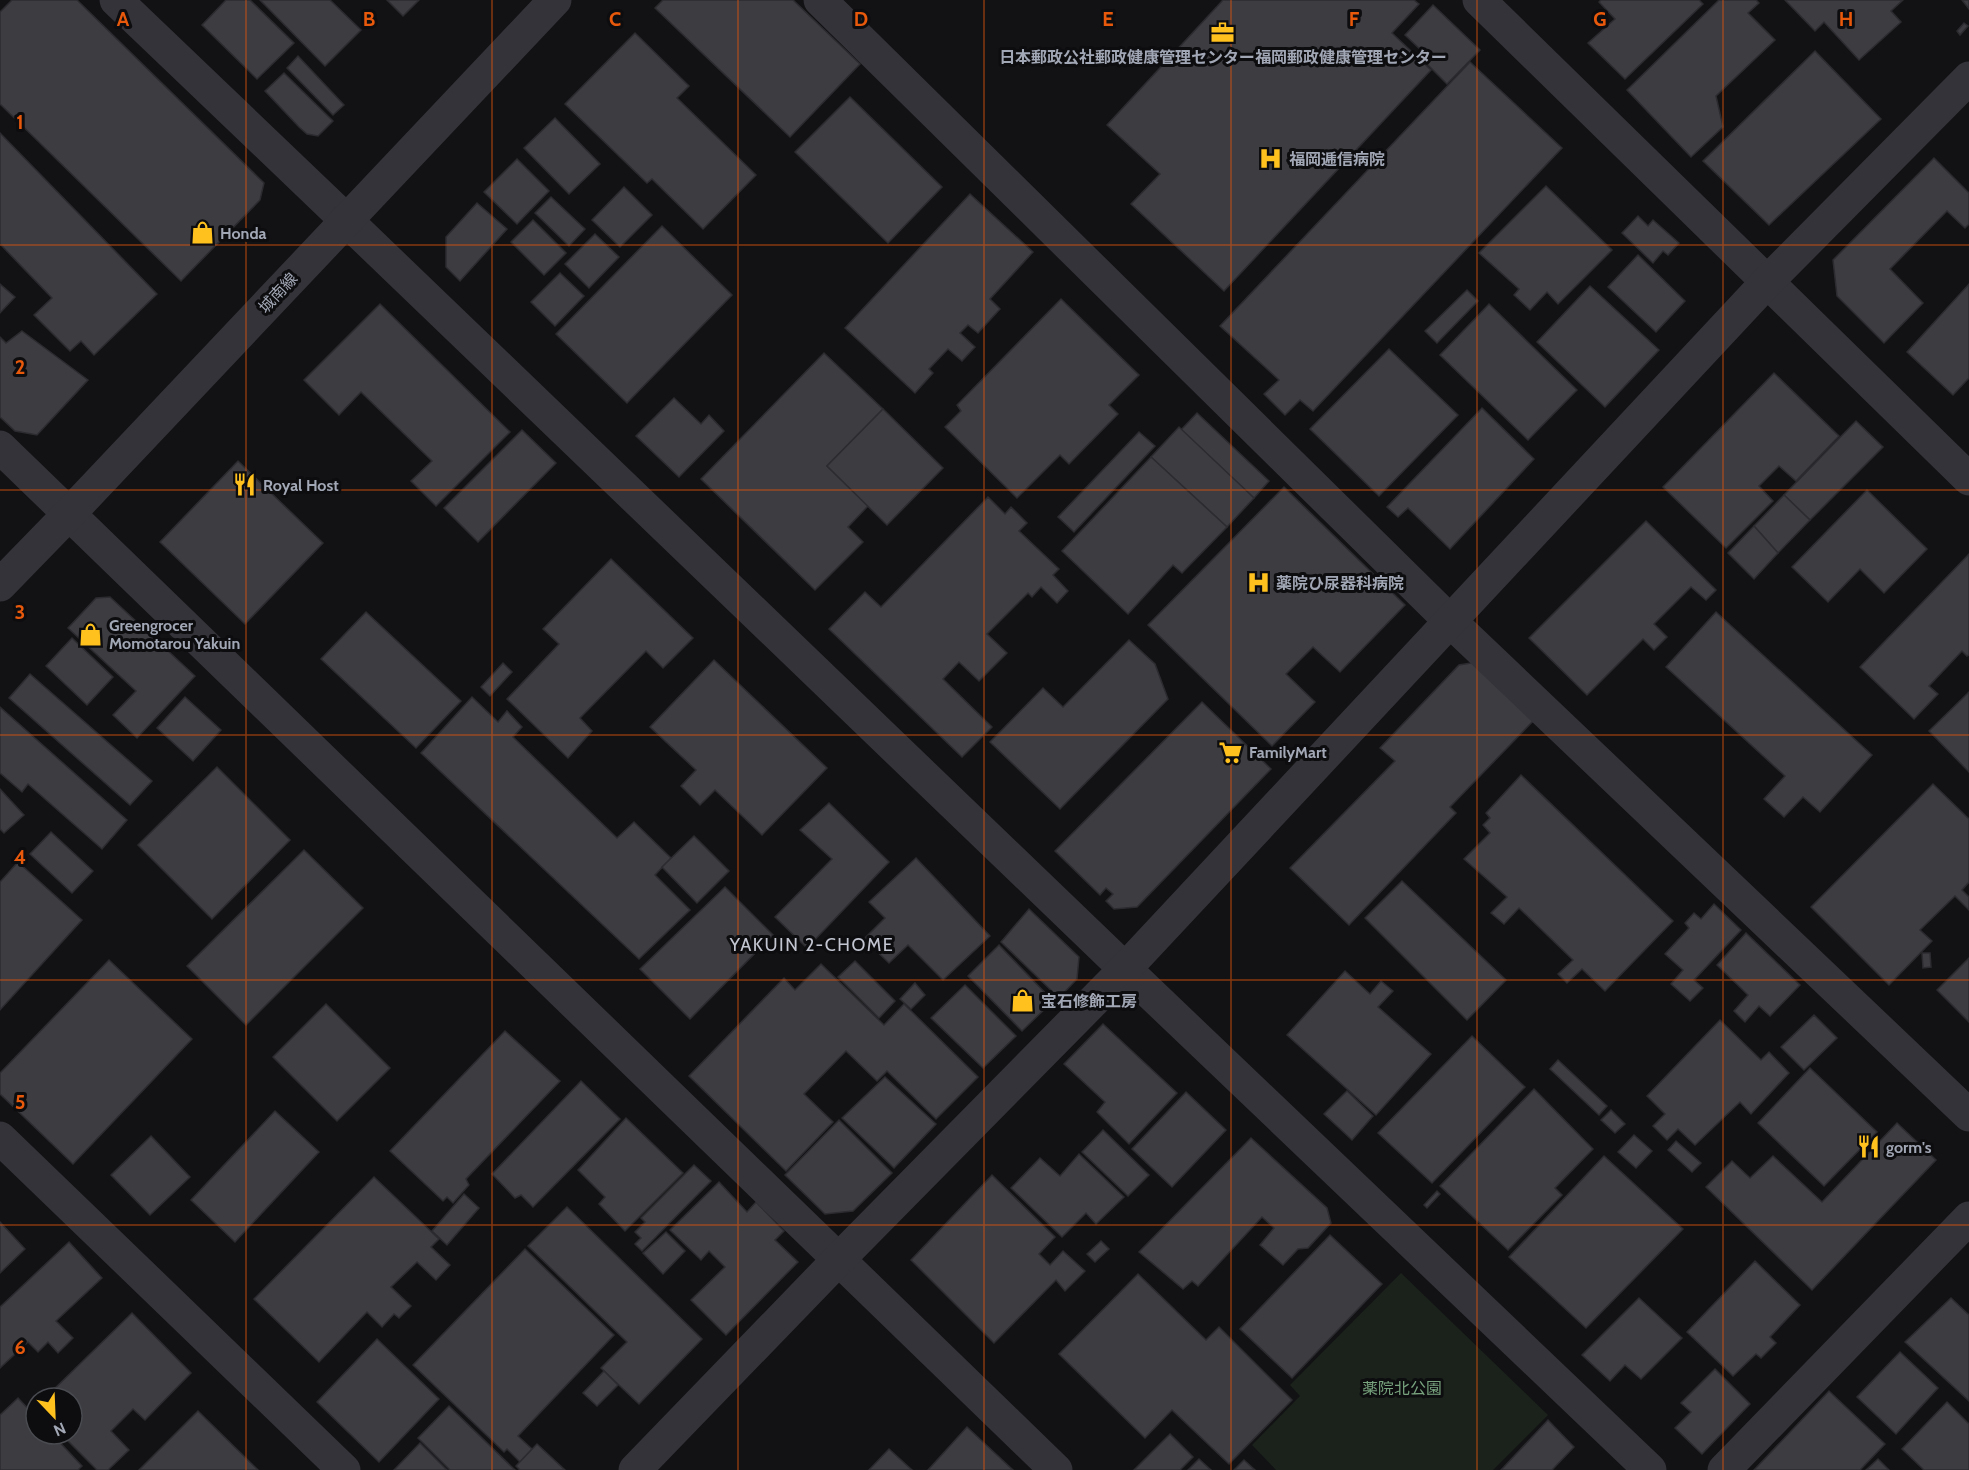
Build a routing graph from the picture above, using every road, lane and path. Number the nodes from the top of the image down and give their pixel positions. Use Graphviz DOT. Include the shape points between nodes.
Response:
graph roads {
  1 [pos="116,0"];
  2 [pos="555,0"];
  3 [pos="820,0"];
  4 [pos="1479,0"];
  5 [pos="1969,78"];
  6 [pos="346,220"];
  7 [pos="1768,281"];
  8 [pos="0,447"];
  9 [pos="1969,479"];
  10 [pos="69,514"];
  11 [pos="0,585"];
  12 [pos="1450,621"];
  13 [pos="1125,969"];
  14 [pos="1969,1115"];
  15 [pos="0,1138"];
  16 [pos="1969,1218"];
  17 [pos="839,1259"];
  18 [pos="344,1470"];
  19 [pos="635,1470"];
  20 [pos="1056,1470"];
  21 [pos="1650,1470"];
  22 [pos="1724,1470"];
  1 -- 6 [label="street"];
  2 -- 6 [label="street, 城南線"];
  3 -- 12 [label="street"];
  4 -- 7 [label="street"];
  5 -- 7 [label="street"];
  6 -- 10 [label="street, 城南線"];
  6 -- 13 [label="street"];
  7 -- 9 [label="street"];
  7 -- 12 [label="street"];
  8 -- 10 [label="street"];
  10 -- 11 [label="street, 城南線"];
  10 -- 17 [label="street"];
  12 -- 13 [label="street"];
  12 -- 14 [label="street"];
  13 -- 17 [label="street"];
  13 -- 21 [label="street"];
  15 -- 18 [label="street"];
  16 -- 22 [label="street"];
  17 -- 19 [label="street"];
  17 -- 20 [label="street"];
}
